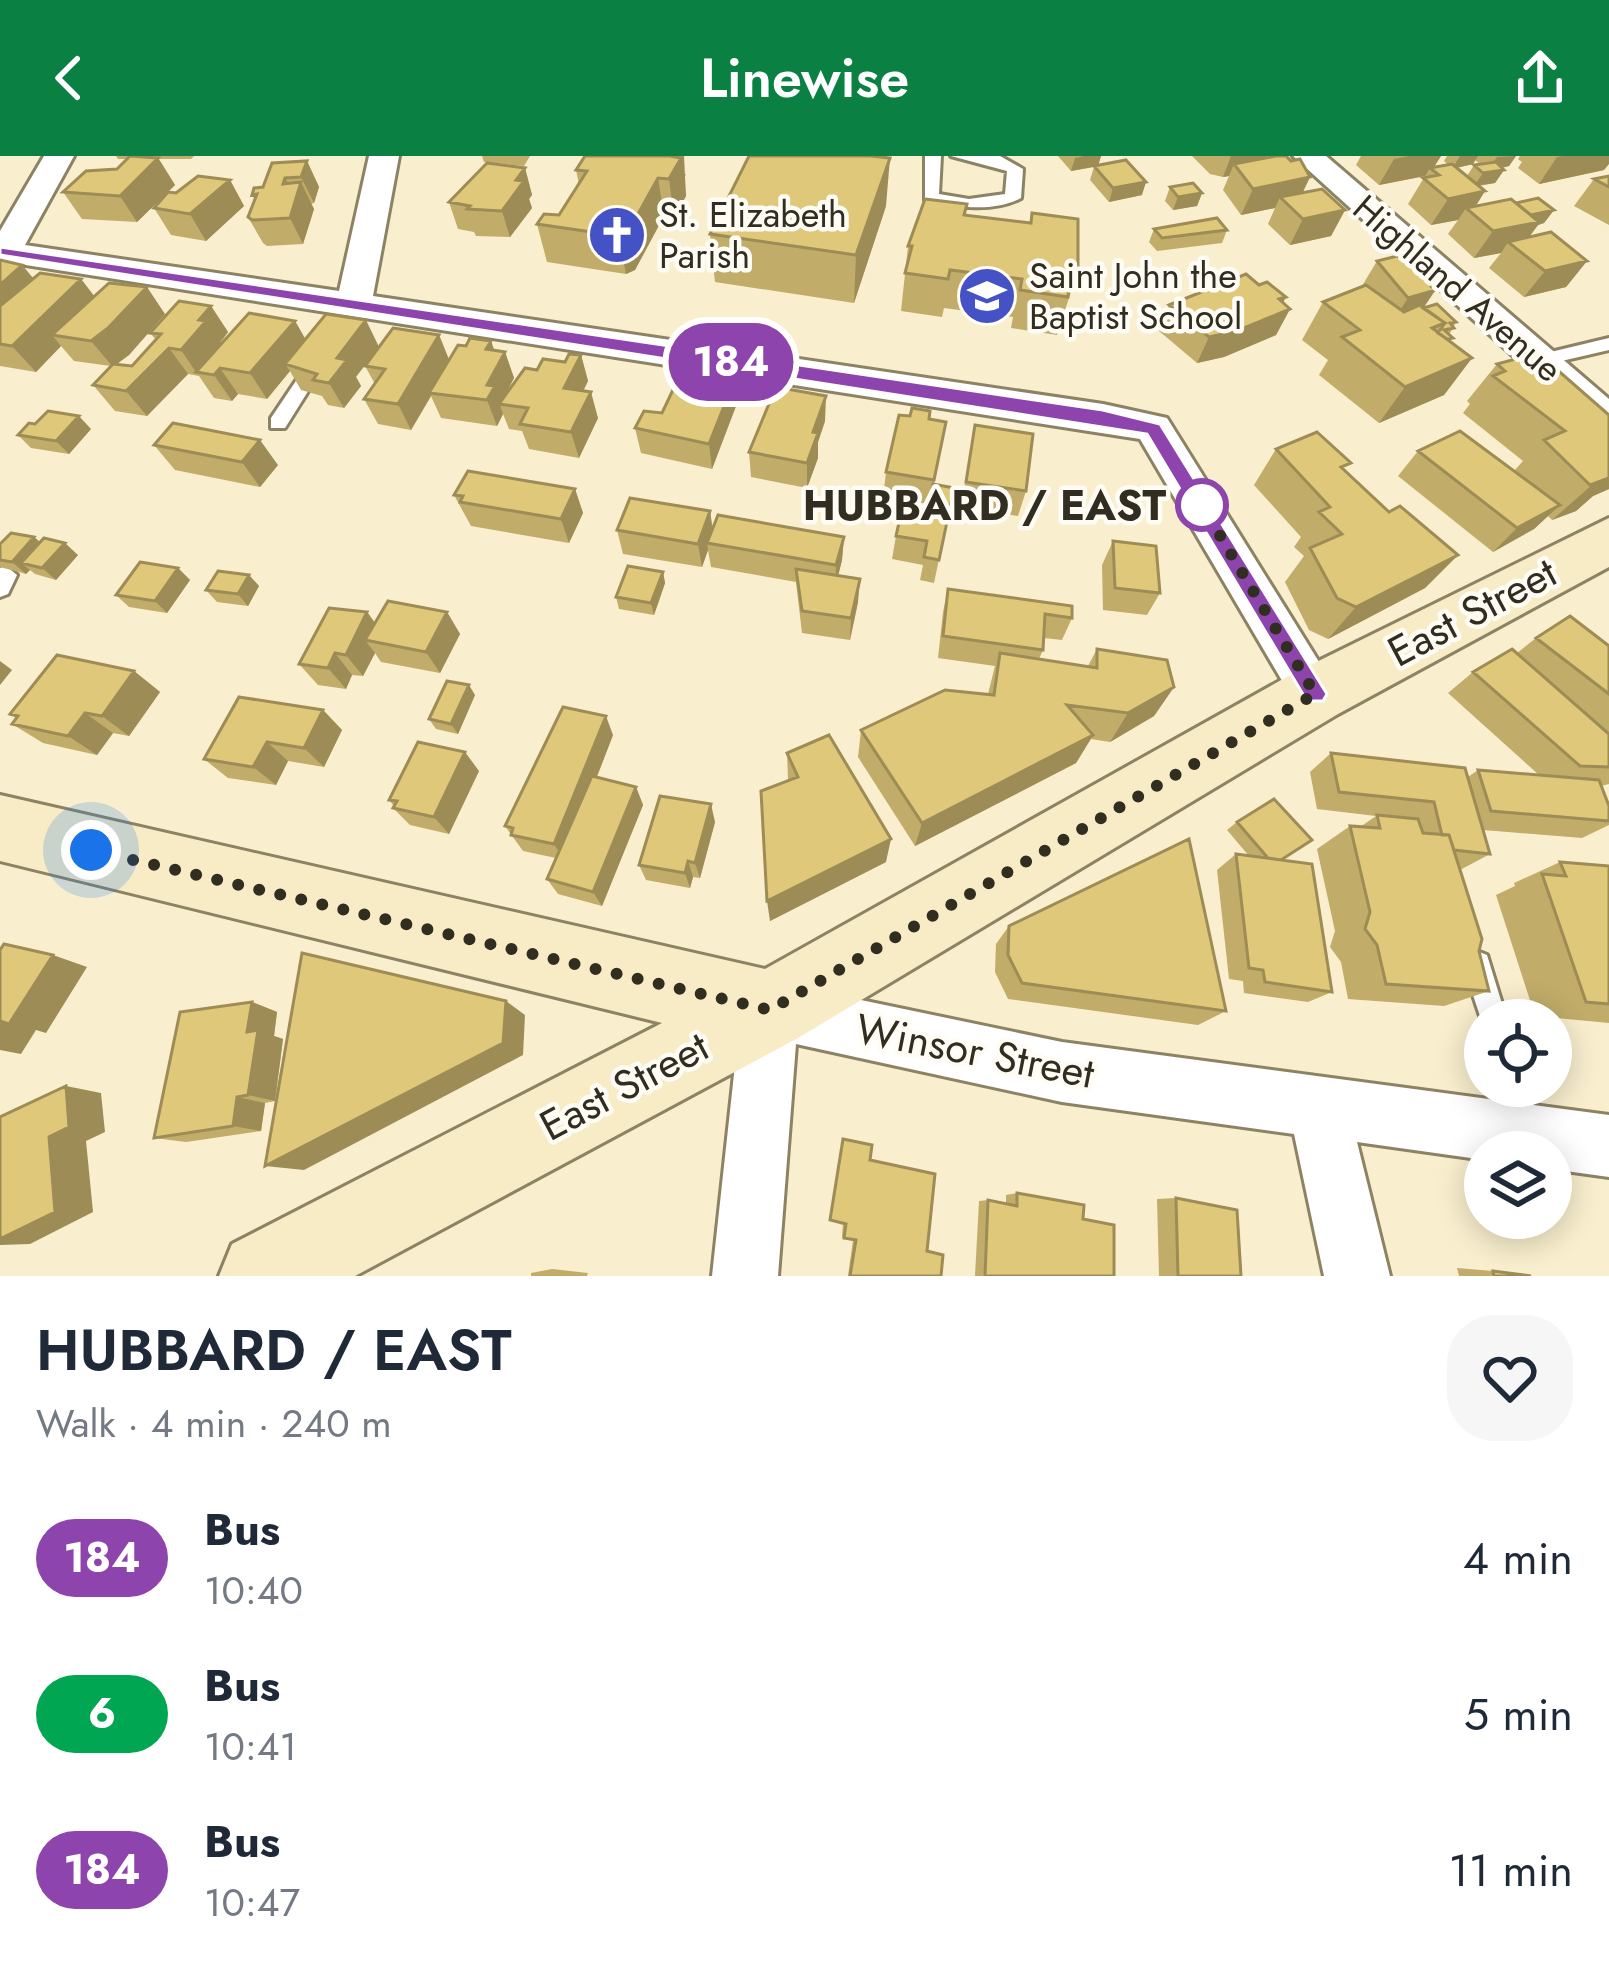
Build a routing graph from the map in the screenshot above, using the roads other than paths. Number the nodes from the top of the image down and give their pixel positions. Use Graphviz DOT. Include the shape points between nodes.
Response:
graph roads {
  1 [pos="59,156"];
  2 [pos="384,156"];
  3 [pos="933,156"];
  4 [pos="959,156"];
  5 [pos="1308,156"];
  6 [pos="2,252"];
  7 [pos="346,320"];
  8 [pos="1609,344"];
  9 [pos="1540,360"];
  10 [pos="1609,420"];
  11 [pos="278,423"];
  12 [pos="1609,540"];
  13 [pos="1315,694"];
  14 [pos="0,828"];
  15 [pos="1470,940"];
  16 [pos="1487,999"];
  17 [pos="770,1010"];
  18 [pos="1318,1104"];
  19 [pos="1519,1110"];
  20 [pos="1609,1146"];
  21 [pos="264,1276"];
  22 [pos="745,1276"];
  23 [pos="1357,1276"];
  1 -- 6 [label="street"];
  2 -- 7 [label="street"];
  3 -- 4 [label="lane" via="931,197 968,204 1013,198 1016,169"];
  5 -- 9 [label="street, Highland Avenue"];
  6 -- 7 [label="street"];
  7 -- 11 [label="lane"];
  7 -- 13 [label="street" via="1154,428"];
  8 -- 9 [label="lane"];
  9 -- 10 [label="street, Highland Avenue"];
  12 -- 13 [label="main road, East Street"];
  13 -- 17 [label="main road, East Street"];
  14 -- 17 [label="main road, Winsor Street"];
  15 -- 16 [label="lane"];
  17 -- 18 [label="street, Winsor Street" via="1062,1072"];
  17 -- 21 [label="main road, East Street"];
  17 -- 22 [label="street"];
  18 -- 19 [label="street, Winsor Street"];
  18 -- 23 [label="street"];
  19 -- 20 [label="street, Winsor Street"];
}
